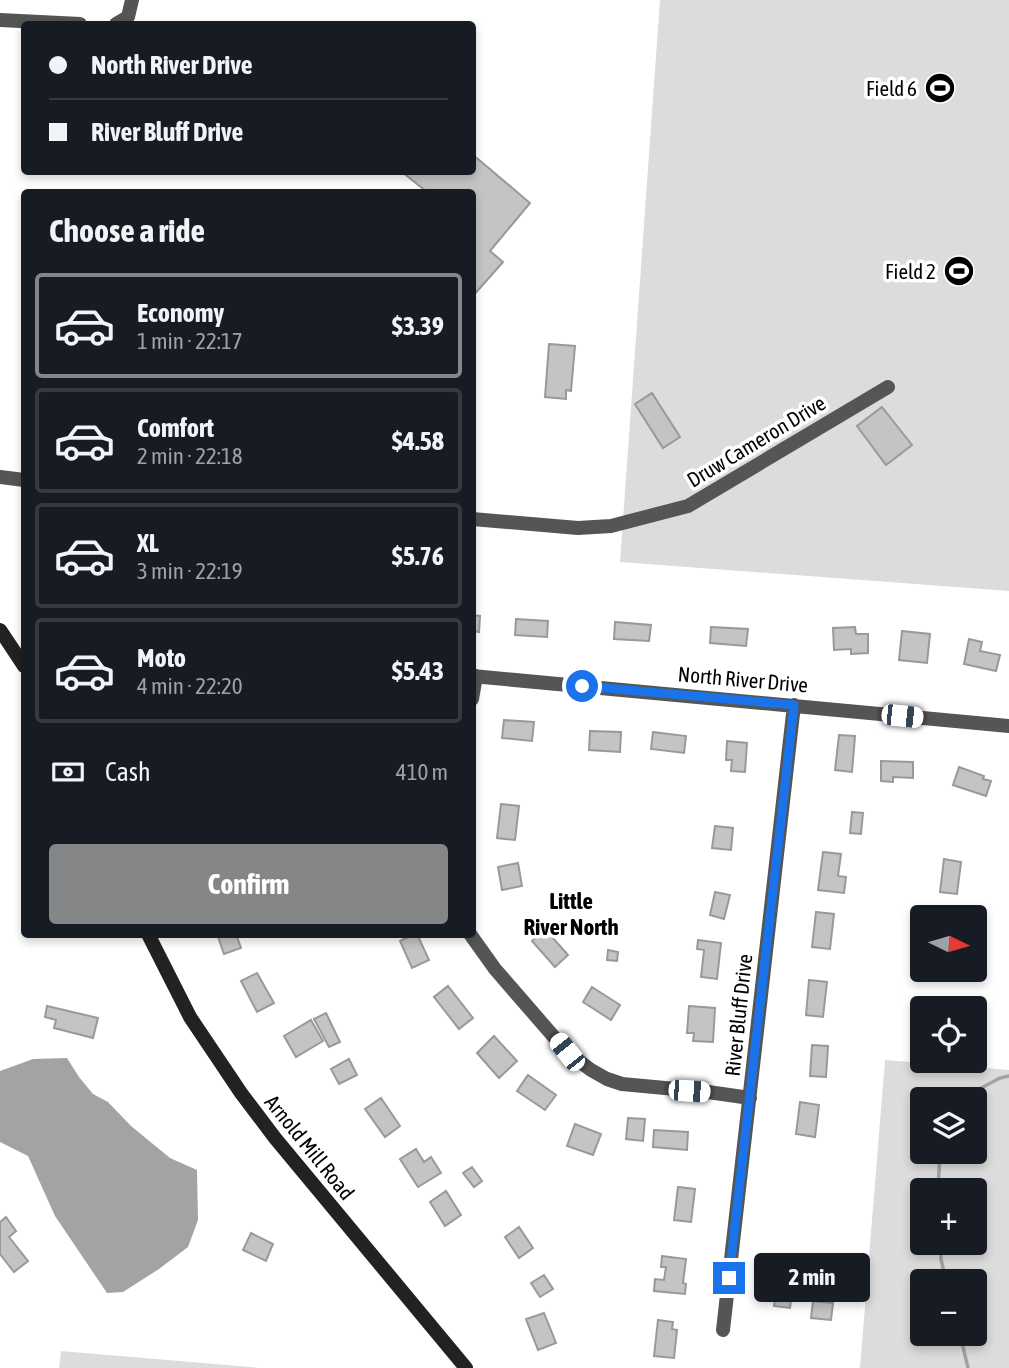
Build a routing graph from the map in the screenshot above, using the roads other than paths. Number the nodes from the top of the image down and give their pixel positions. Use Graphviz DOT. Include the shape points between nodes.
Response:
graph roads {
  1 [pos="132,0"];
  2 [pos="0,20"];
  3 [pos="21,21"];
  4 [pos="122,21"];
  5 [pos="888,387"];
  6 [pos="0,477"];
  7 [pos="21,480"];
  8 [pos="476,519"];
  9 [pos="0,630"];
  10 [pos="21,662"];
  11 [pos="476,676"];
  12 [pos="794,705"];
  13 [pos="1009,726"];
  14 [pos="150,938"];
  15 [pos="473,938"];
  16 [pos="750,1098"];
  17 [pos="723,1330"];
  18 [pos="466,1368"];
  1 -- 4 [label="street" via="128,18"];
  2 -- 3 [label="street"];
  5 -- 8 [label="street, Druw Cameron Drive" via="688,506 600,527"];
  6 -- 7 [label="street"];
  9 -- 10 [label="main road"];
  11 -- 12 [label="street, North River Drive"];
  12 -- 13 [label="street, North River Drive"];
  12 -- 16 [label="street, River Bluff Drive"];
  14 -- 18 [label="main road, Arnold Mill Road" via="190,1017 241,1093"];
  15 -- 16 [label="street" via="567,1052 591,1070 622,1084"];
  16 -- 17 [label="street, River Bluff Drive"];
}
